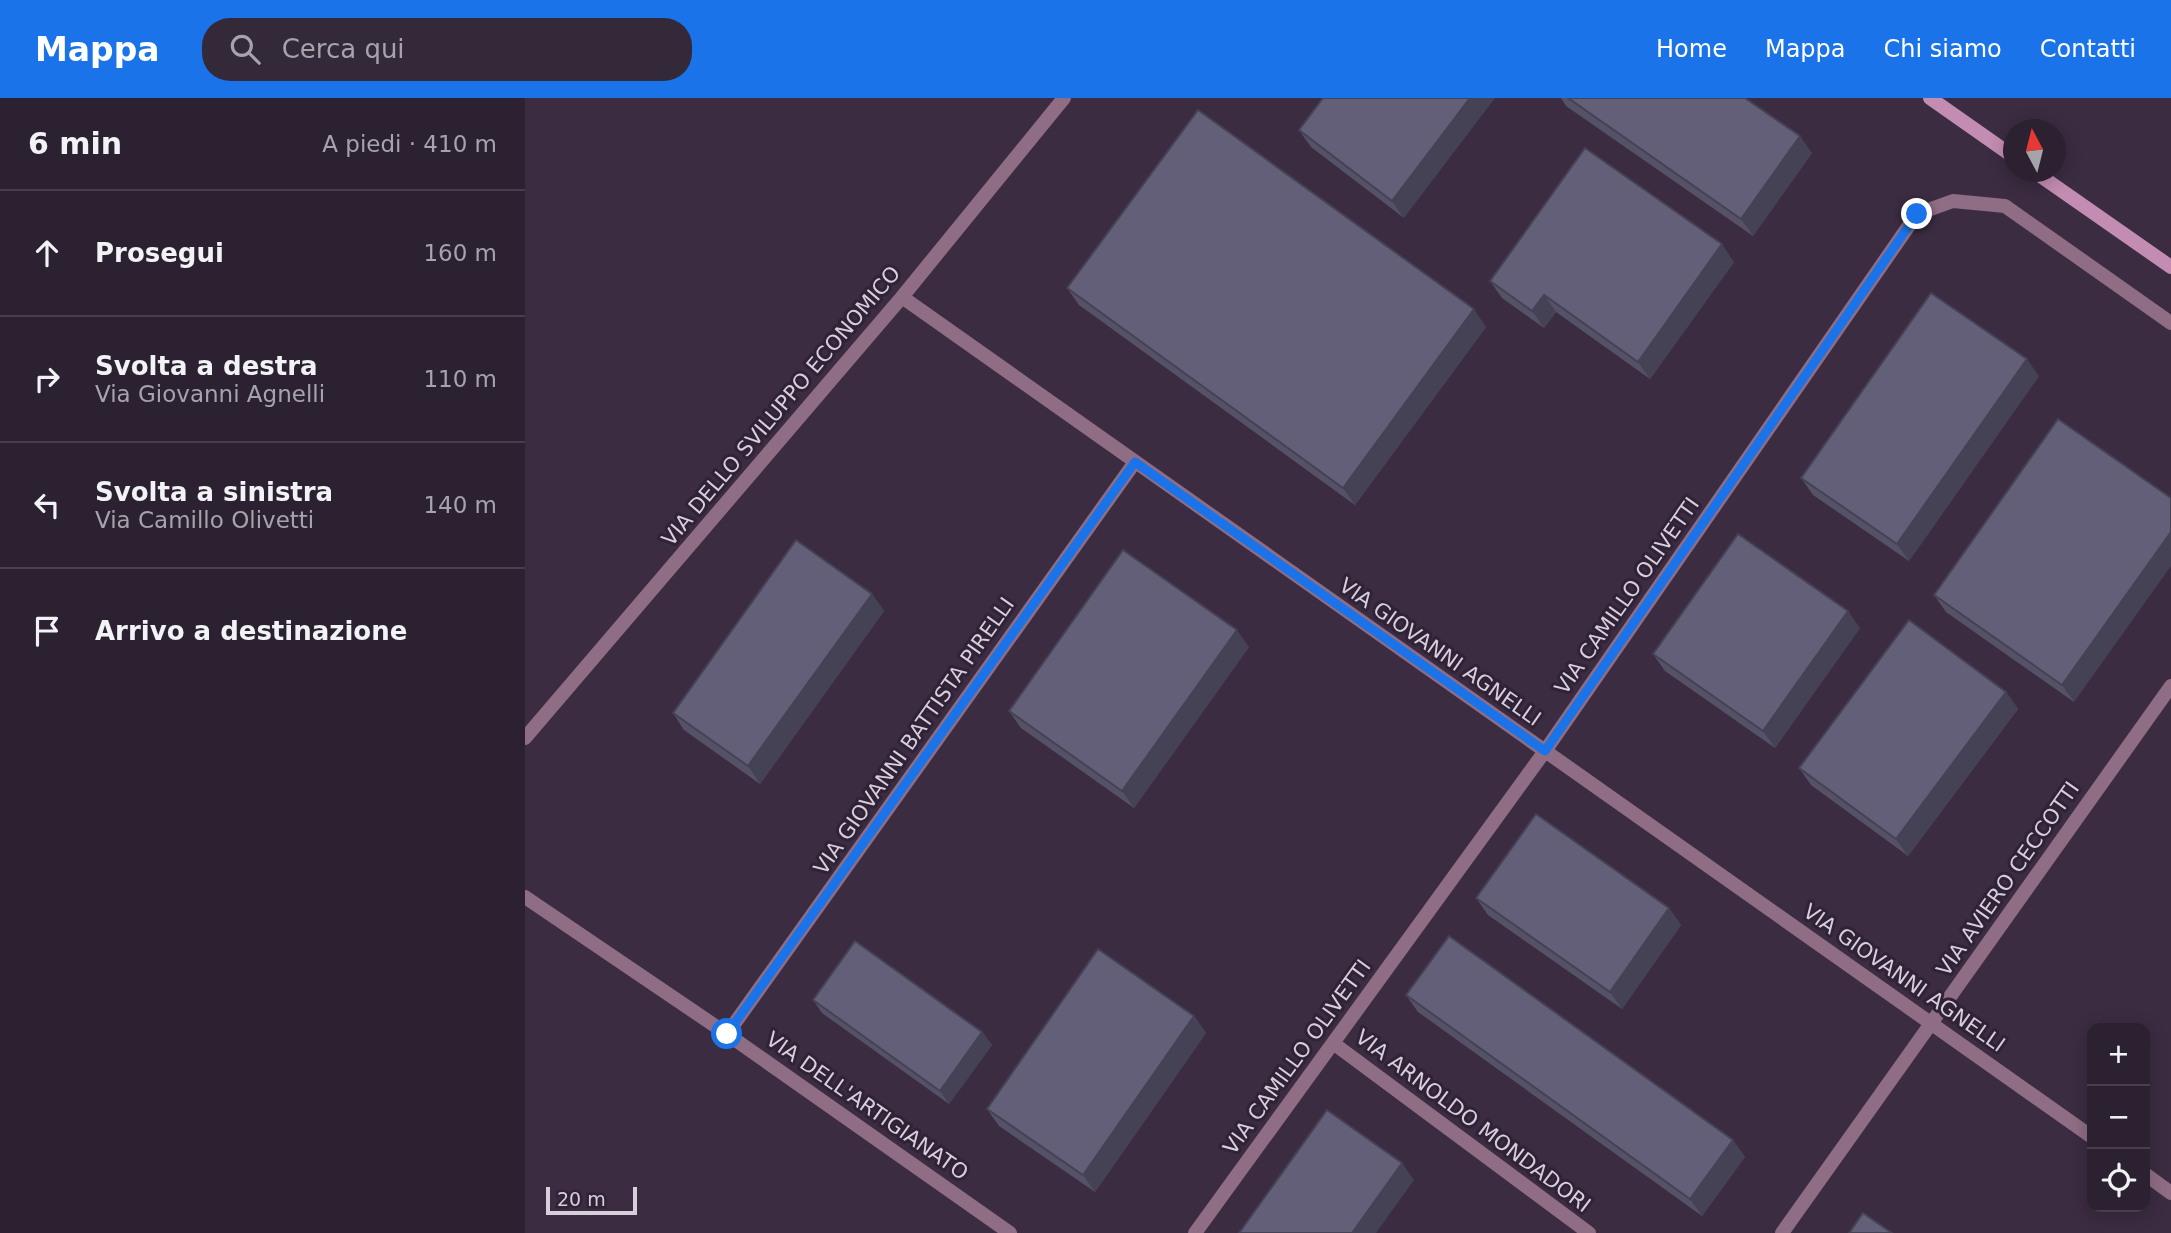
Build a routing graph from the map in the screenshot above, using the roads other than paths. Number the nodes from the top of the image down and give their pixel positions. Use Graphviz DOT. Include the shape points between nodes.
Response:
graph roads {
  1 [pos="1064,98"];
  2 [pos="1930,98"];
  3 [pos="2003,148"];
  4 [pos="2049,182"];
  5 [pos="2171,267"];
  6 [pos="902,297"];
  7 [pos="2171,323"];
  8 [pos="1135,462"];
  9 [pos="2171,686"];
  10 [pos="525,738"];
  11 [pos="1545,751"];
  12 [pos="525,897"];
  13 [pos="1931,1023"];
  14 [pos="727,1034"];
  15 [pos="1333,1043"];
  16 [pos="2087,1133"];
  17 [pos="2150,1177"];
  18 [pos="2171,1192"];
  19 [pos="1010,1233"];
  20 [pos="1195,1233"];
  21 [pos="1589,1233"];
  22 [pos="1783,1233"];
  1 -- 6 [label="street, VIA DELLO SVILUPPO ECONOMICO"];
  2 -- 3 [label="street"];
  4 -- 5 [label="street"];
  6 -- 8 [label="street, VIA GIOVANNI AGNELLI"];
  6 -- 10 [label="street, VIA DELLO SVILUPPO ECONOMICO"];
  7 -- 11 [label="street, VIA CAMILLO OLIVETTI" via="2005,206 1953,201 1917,214"];
  8 -- 11 [label="street, VIA GIOVANNI AGNELLI"];
  8 -- 14 [label="street, VIA GIOVANNI BATTISTA PIRELLI"];
  9 -- 13 [label="street, VIA AVIERO CECCOTTI"];
  11 -- 13 [label="street, VIA GIOVANNI AGNELLI"];
  11 -- 15 [label="street, VIA CAMILLO OLIVETTI"];
  12 -- 14 [label="street, VIA DELL'ARTIGIANATO"];
  13 -- 16 [label="street, VIA GIOVANNI AGNELLI"];
  13 -- 22 [label="street, VIA AVIERO CECCOTTI"];
  14 -- 19 [label="street, VIA DELL'ARTIGIANATO"];
  15 -- 20 [label="street, VIA CAMILLO OLIVETTI"];
  15 -- 21 [label="street, VIA ARNOLDO MONDADORI"];
  17 -- 18 [label="street"];
}
